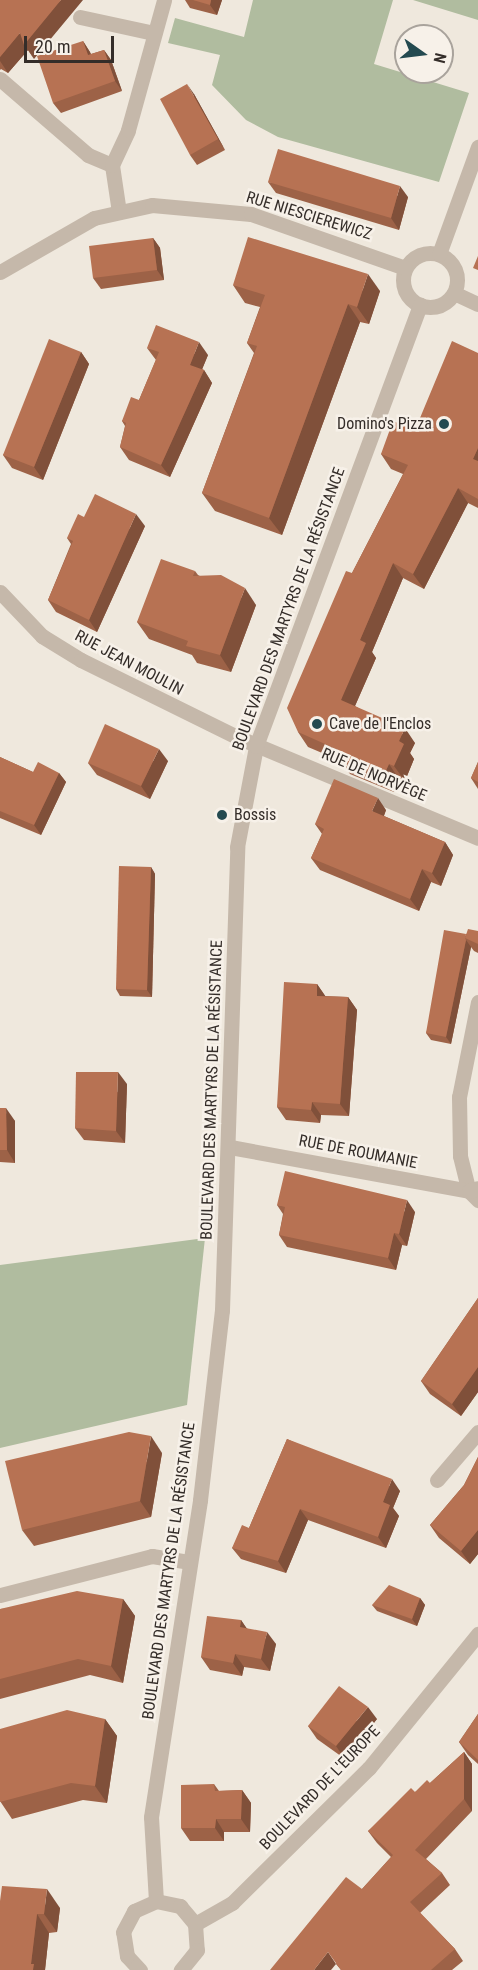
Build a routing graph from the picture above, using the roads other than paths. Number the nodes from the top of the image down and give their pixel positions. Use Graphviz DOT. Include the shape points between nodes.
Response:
graph roads {
  1 [pos="164,0"];
  2 [pos="81,17"];
  3 [pos="154,33"];
  4 [pos="0,79"];
  5 [pos="478,147"];
  6 [pos="112,165"];
  7 [pos="119,212"];
  8 [pos="439,254"];
  9 [pos="405,268"];
  10 [pos="0,273"];
  11 [pos="454,293"];
  12 [pos="478,304"];
  13 [pos="420,305"];
  14 [pos="0,592"];
  15 [pos="256,746"];
  16 [pos="478,838"];
  17 [pos="478,1002"];
  18 [pos="230,1146"];
  19 [pos="475,1193"];
  20 [pos="478,1432"];
  21 [pos="437,1480"];
  22 [pos="189,1562"];
  23 [pos="0,1595"];
  24 [pos="478,1634"];
  25 [pos="156,1901"];
  26 [pos="195,1924"];
  27 [pos="140,1970"];
  28 [pos="181,1970"];
  1 -- 3 [label="street"];
  2 -- 3 [label="street"];
  3 -- 6 [label="street" via="128,130"];
  4 -- 6 [label="street" via="88,155"];
  5 -- 8 [label="street"];
  6 -- 7 [label="street"];
  7 -- 9 [label="street, RUE NIESCIEREWICZ" via="153,205 251,214"];
  7 -- 10 [label="street, RUE NIESCIEREWICZ" via="94,218"];
  8 -- 9 [label="street" via="423,253"];
  8 -- 11 [label="street" via="453,265 457,284"];
  9 -- 13 [label="street" via="406,294"];
  11 -- 12 [label="street"];
  11 -- 13 [label="street" via="435,306"];
  13 -- 15 [label="street, BOULEVARD DES MARTYRS DE LA RÉSISTANCE"];
  14 -- 15 [label="street, RUE JEAN MOULIN" via="42,636 81,660"];
  15 -- 16 [label="street, RUE DE NORVÈGE"];
  15 -- 18 [label="street, BOULEVARD DES MARTYRS DE LA RÉSISTANCE" via="237,848"];
  17 -- 19 [label="street" via="459,1097 460,1156"];
  18 -- 19 [label="street, RUE DE ROUMANIE"];
  18 -- 22 [label="street, BOULEVARD DES MARTYRS DE LA RÉSISTANCE" via="222,1310"];
  20 -- 21 [label="street"];
  22 -- 23 [label="street" via="152,1557"];
  22 -- 25 [label="street, BOULEVARD DES MARTYRS DE LA RÉSISTANCE" via="151,1817"];
  24 -- 26 [label="street, BOULEVARD DE L'EUROPE" via="369,1768 232,1903"];
  25 -- 26 [label="street" via="180,1906"];
  25 -- 27 [label="street" via="134,1911 123,1932 127,1956"];
  26 -- 28 [label="street" via="196,1950"];
}
